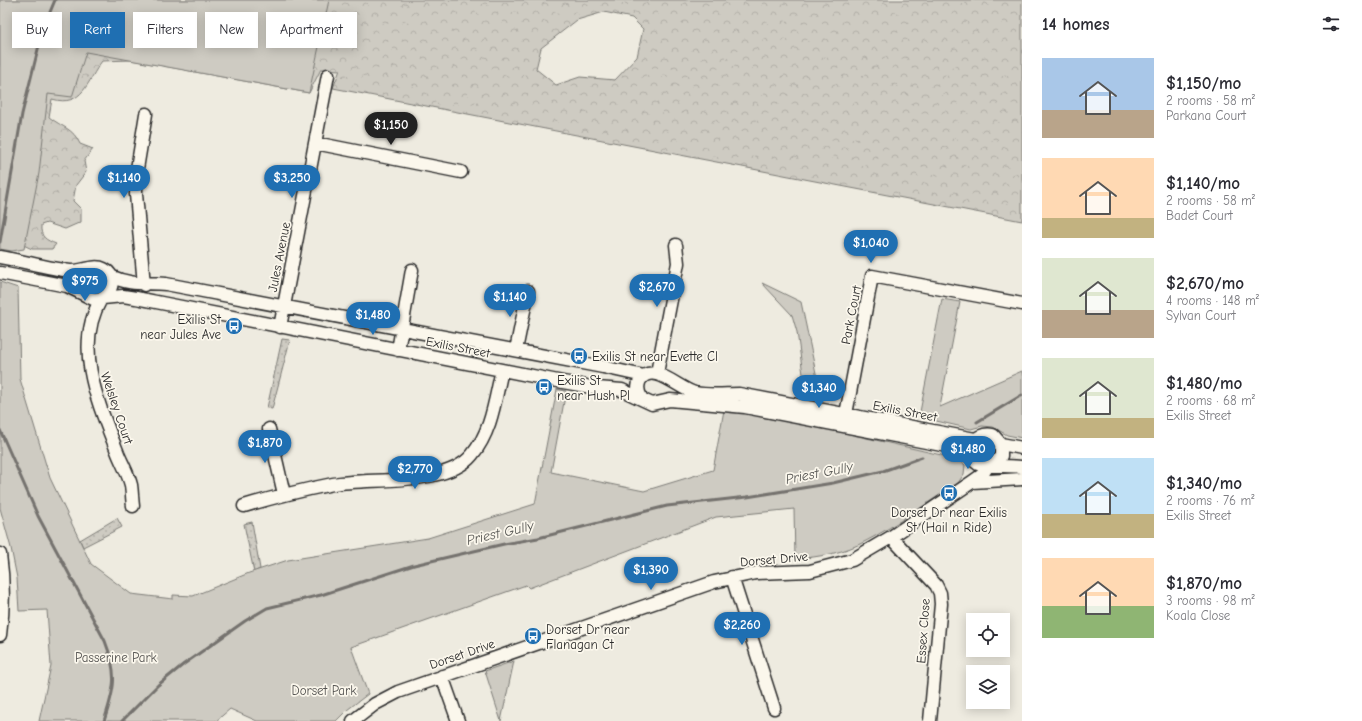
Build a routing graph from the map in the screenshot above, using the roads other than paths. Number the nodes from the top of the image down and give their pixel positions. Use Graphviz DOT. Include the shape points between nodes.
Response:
graph roads {
  1 [pos="328,75"];
  2 [pos="146,114"];
  3 [pos="315,143"];
  4 [pos="461,172"];
  5 [pos="676,244"];
  6 [pos="0,257"];
  7 [pos="88,270"];
  8 [pos="412,270"];
  9 [pos="0,272"];
  10 [pos="110,276"];
  11 [pos="144,285"];
  12 [pos="528,290"];
  13 [pos="94,297"];
  14 [pos="1022,304"];
  15 [pos="284,306"];
  16 [pos="280,327"];
  17 [pos="402,329"];
  18 [pos="398,350"];
  19 [pos="516,350"];
  20 [pos="502,370"];
  21 [pos="644,376"];
  22 [pos="662,376"];
  23 [pos="641,398"];
  24 [pos="661,402"];
  25 [pos="846,414"];
  26 [pos="269,428"];
  27 [pos="975,439"];
  28 [pos="1002,444"];
  29 [pos="1022,448"];
  30 [pos="973,458"];
  31 [pos="991,466"];
  32 [pos="1022,467"];
  33 [pos="1022,479"];
  34 [pos="967,485"];
  35 [pos="284,494"];
  36 [pos="133,506"];
  37 [pos="244,506"];
  38 [pos="891,537"];
  39 [pos="0,554"];
  40 [pos="732,577"];
  41 [pos="0,635"];
  42 [pos="442,676"];
  43 [pos="774,708"];
  44 [pos="353,721"];
  45 [pos="458,721"];
  46 [pos="930,721"];
  1 -- 3 [label="street, Jules Avenue"];
  2 -- 11 [label="street" via="136,175"];
  3 -- 4 [label="street"];
  3 -- 15 [label="street, Jules Avenue"];
  5 -- 22 [label="street" via="678,263"];
  6 -- 7 [label="street, Exilis Street" via="72,271"];
  7 -- 10 [label="street, Exilis Street" via="98,267"];
  7 -- 13 [label="street" via="81,278 81,288"];
  8 -- 17 [label="street"];
  9 -- 13 [label="street, Exilis Street" via="67,286"];
  10 -- 11 [label="street, Exilis Street"];
  10 -- 13 [label="street" via="111,290"];
  11 -- 15 [label="street, Exilis Street" via="166,284"];
  12 -- 19 [label="street"];
  13 -- 16 [label="street, Exilis Street" via="136,298"];
  13 -- 36 [label="street, Welsley Court" via="88,352 89,369 110,433 131,485"];
  14 -- 25 [label="street, Park Court" via="872,276"];
  15 -- 16 [label="street, Jules Avenue"];
  15 -- 17 [label="street, Exilis Street"];
  16 -- 18 [label="street, Exilis Street"];
  17 -- 18 [label="street"];
  17 -- 19 [label="street, Exilis Street"];
  18 -- 20 [label="street, Exilis Street"];
  19 -- 21 [label="street, Exilis Street"];
  20 -- 23 [label="street, Exilis Street" via="597,388 622,390"];
  20 -- 35 [label="street" via="485,435 472,456 451,471 422,477 351,482"];
  21 -- 22 [label="street, Exilis Street"];
  21 -- 23 [label="street" via="638,384"];
  22 -- 24 [label="street" via="669,383 668,394"];
  22 -- 25 [label="street, Exilis Street" via="695,392 739,394"];
  23 -- 24 [label="street, Exilis Street" via="648,403"];
  24 -- 30 [label="street, Exilis Street" via="670,400 745,407 947,446"];
  25 -- 27 [label="street, Exilis Street"];
  26 -- 35 [label="street"];
  27 -- 28 [label="street, Exilis Street" via="986,434 998,439"];
  27 -- 30 [label="street" via="970,447"];
  28 -- 29 [label="street, Exilis Street"];
  28 -- 31 [label="street" via="1001,456"];
  30 -- 31 [label="street, Exilis Street" via="983,466"];
  30 -- 34 [label="street, Dorset Drive"];
  31 -- 32 [label="street, Exilis Street"];
  31 -- 34 [label="street, Dorset Drive"];
  33 -- 34 [label="street"];
  34 -- 38 [label="street, Dorset Drive"];
  35 -- 37 [label="street"];
  38 -- 40 [label="street, Dorset Drive" via="852,560 835,566 810,571 756,572"];
  38 -- 46 [label="street, Essex Close" via="936,585 940,593"];
  39 -- 41 [label="street" via="4,582"];
  40 -- 42 [label="street, Dorset Drive"];
  40 -- 43 [label="street"];
  42 -- 44 [label="street, Dorset Drive" via="398,692 375,704"];
  42 -- 45 [label="street"];
}
